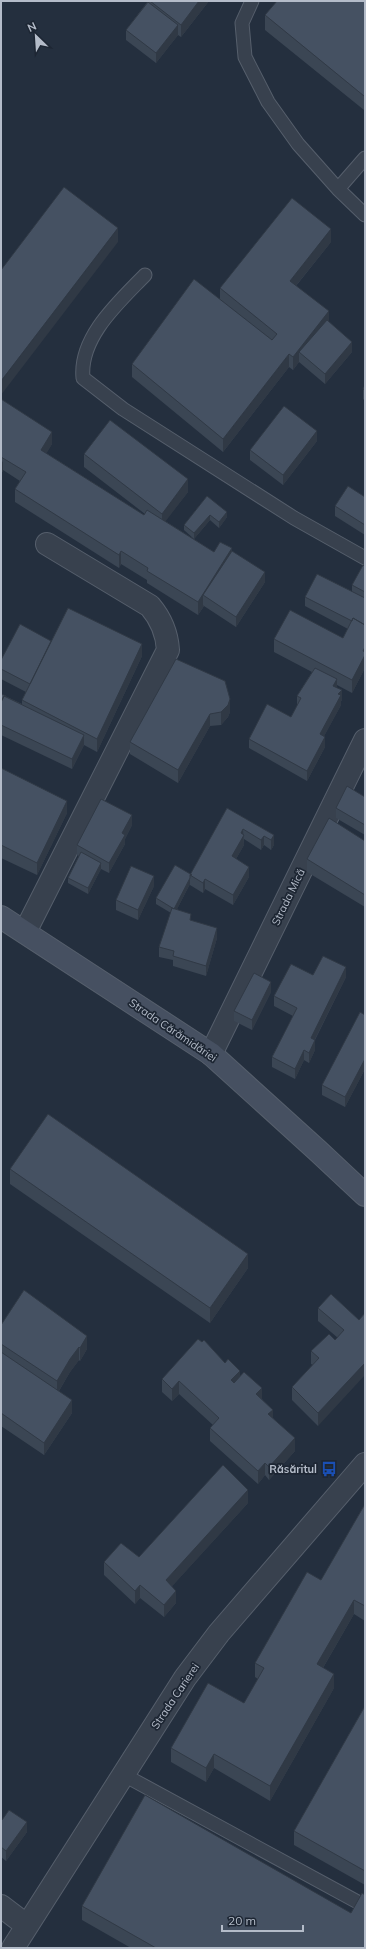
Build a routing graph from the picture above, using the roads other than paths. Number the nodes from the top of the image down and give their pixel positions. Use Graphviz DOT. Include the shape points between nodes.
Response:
graph roads {
  1 [pos="252,1"];
  2 [pos="365,158"];
  3 [pos="338,189"];
  4 [pos="365,215"];
  5 [pos="145,275"];
  6 [pos="47,544"];
  7 [pos="365,558"];
  8 [pos="365,740"];
  9 [pos="1,917"];
  10 [pos="25,932"];
  11 [pos="211,1054"];
  12 [pos="365,1195"];
  13 [pos="365,1464"];
  14 [pos="124,1775"];
  15 [pos="1,1906"];
  16 [pos="365,1906"];
  17 [pos="26,1925"];
  18 [pos="13,1948"];
  1 -- 3 [label="lane" via="242,23 245,57 268,102 298,144"];
  2 -- 3 [label="lane"];
  3 -- 4 [label="lane"];
  5 -- 7 [label="lane" via="101,324 85,351 83,378 123,409 294,518"];
  6 -- 10 [label="street" via="150,606 167,636 168,650"];
  8 -- 11 [label="street, Strada Mică"];
  9 -- 10 [label="street, Strada Cărămidăriei"];
  10 -- 11 [label="street, Strada Cărămidăriei"];
  11 -- 12 [label="street, Strada Cărămidăriei"];
  13 -- 14 [label="street, Strada Carierei" via="219,1633 185,1678"];
  14 -- 16 [label="lane"];
  14 -- 17 [label="street, Strada Carierei"];
  15 -- 17 [label="street"];
  17 -- 18 [label="street, Strada Carierei"];
}
